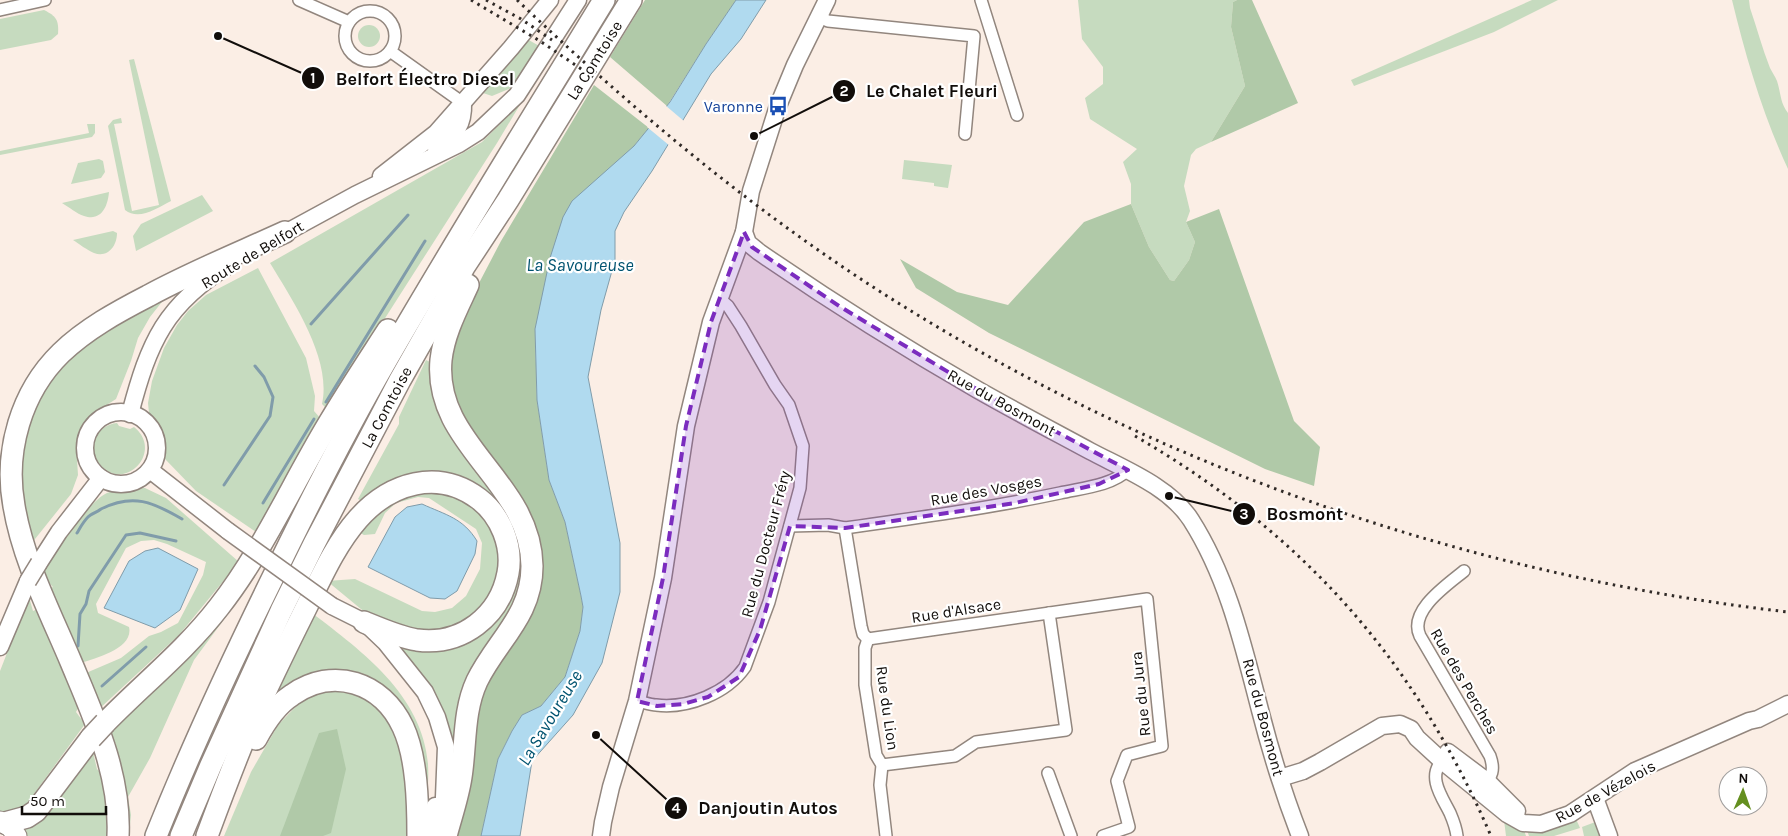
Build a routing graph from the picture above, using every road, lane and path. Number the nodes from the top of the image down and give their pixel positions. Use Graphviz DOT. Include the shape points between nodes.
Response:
graph roads {
  1 [pos="44,0"];
  2 [pos="298,0"];
  3 [pos="550,0"];
  4 [pos="578,0"];
  5 [pos="604,0"];
  6 [pos="631,0"];
  7 [pos="827,0"];
  8 [pos="981,0"];
  9 [pos="0,10"];
  10 [pos="819,17"];
  11 [pos="349,22"];
  12 [pos="390,51"];
  13 [pos="463,103"];
  14 [pos="1017,115"];
  15 [pos="966,134"];
  16 [pos="505,162"];
  17 [pos="412,168"];
  18 [pos="355,195"];
  19 [pos="508,200"];
  20 [pos="285,232"];
  21 [pos="744,232"];
  22 [pos="721,300"];
  23 [pos="130,414"];
  24 [pos="150,470"];
  25 [pos="1128,470"];
  26 [pos="101,478"];
  27 [pos="790,526"];
  28 [pos="845,528"];
  29 [pos="1464,571"];
  30 [pos="332,606"];
  31 [pos="1049,612"];
  32 [pos="364,622"];
  33 [pos="868,639"];
  34 [pos="0,647"];
  35 [pos="637,701"];
  36 [pos="1788,704"];
  37 [pos="1410,728"];
  38 [pos="1442,761"];
  39 [pos="882,765"];
  40 [pos="1048,774"];
  41 [pos="1280,778"];
  42 [pos="1484,786"];
  43 [pos="1595,798"];
  44 [pos="7,827"];
  45 [pos="209,829"];
  46 [pos="118,836"];
  47 [pos="156,836"];
  48 [pos="181,836"];
  49 [pos="418,836"];
  50 [pos="431,836"];
  51 [pos="441,836"];
  52 [pos="446,836"];
  53 [pos="601,836"];
  54 [pos="886,836"];
  55 [pos="1071,836"];
  56 [pos="1103,836"];
  57 [pos="1300,836"];
  58 [pos="1457,836"];
  59 [pos="1608,836"];
  1 -- 9 [label="street"];
  2 -- 11 [label="street"];
  3 -- 13 [label="street, Route de Belfort"];
  4 -- 17 [label="street, Route de Belfort" via="517,95 494,119 459,144"];
  5 -- 16 [label="highway, La Comtoise"];
  6 -- 19 [label="highway, La Comtoise"];
  7 -- 10 [label="street"];
  8 -- 14 [label="street"];
  10 -- 15 [label="street" via="828,21 974,36"];
  10 -- 21 [label="street" via="794,65 778,106 751,191"];
  11 -- 12 [label="street" via="346,42 358,58 378,60"];
  11 -- 12 [label="street" via="366,12 385,16 394,34"];
  12 -- 13 [label="street"];
  13 -- 17 [label="street" via="464,117 458,129"];
  13 -- 18 [label="street, Route de Belfort" via="436,133"];
  16 -- 44 [label="highway" via="400,311 334,414 231,592 184,647 98,731 36,811"];
  16 -- 47 [label="highway, La Comtoise" via="391,353 316,490 232,661"];
  17 -- 18 [label="street, Route de Belfort"];
  18 -- 20 [label="street, Route de Belfort"];
  19 -- 48 [label="highway, La Comtoise" via="437,314 314,544 242,694"];
  19 -- 52 [label="highway" via="452,320 443,348 441,380 454,421 506,491 521,517 530,548 531,575 521,614 483,669 471,695 458,792"];
  20 -- 23 [label="street, Route de Belfort" via="198,286 174,311 152,346 140,374"];
  20 -- 46 [label="highway" via="174,282 88,331 60,354 38,382 18,424 12,455 13,505 27,555 105,749 117,796"];
  21 -- 22 [label="street"];
  21 -- 25 [label="street, Rue du Bosmont" via="748,243 759,252 839,306 978,390"];
  22 -- 27 [label="street, Rue du Docteur Fréry" via="741,326 789,405 798,428 803,460"];
  22 -- 35 [label="street" via="711,322 686,426 663,578"];
  23 -- 24 [label="street" via="144,421 154,433 156,456"];
  23 -- 26 [label="street" via="104,417 87,436 85,450 88,463"];
  24 -- 26 [label="street" via="140,479 127,483"];
  24 -- 30 [label="street, bridge" via="228,532"];
  25 -- 28 [label="street, Rue des Vosges" via="1099,484 1015,503"];
  25 -- 41 [label="street, Rue du Bosmont" via="1180,506 1190,518 1213,562 1245,648"];
  26 -- 34 [label="street, bridge" via="38,563"];
  27 -- 28 [label="street, Rue des Vosges" via="833,525"];
  27 -- 35 [label="street, Rue du Docteur Fréry" via="760,630 739,677 708,697 683,704 657,706"];
  28 -- 33 [label="street, Rue du Lion" via="861,626"];
  29 -- 42 [label="street, Rue des Perches" via="1430,600 1420,615 1417,628 1490,756 1494,768"];
  30 -- 32 [label="street"];
  30 -- 50 [label="street" via="392,662 411,686 424,712 436,752 437,781"];
  31 -- 33 [label="street, Rue d'Alsace"];
  31 -- 39 [label="street" via="1066,730 976,742 955,756"];
  31 -- 56 [label="street, Rue du Jura" via="1147,599 1162,746 1127,755 1117,781 1129,827"];
  32 -- 45 [label="highway" via="403,637 428,641 455,637 482,621 500,598 509,563 508,548 496,517 469,492 436,482 399,488 385,495 358,519 339,546 298,625 251,724"];
  32 -- 51 [label="street" via="386,643 426,692 437,718 446,747"];
  33 -- 39 [label="street, Rue du Lion" via="865,685 876,755"];
  35 -- 53 [label="street" via="611,787"];
  36 -- 43 [label="street, Rue de Vézelois" via="1635,771"];
  37 -- 38 [label="street"];
  37 -- 41 [label="street" via="1400,724 1382,726 1303,771"];
  37 -- 42 [label="street" via="1420,731"];
  38 -- 42 [label="street"];
  38 -- 58 [label="street" via="1437,769 1436,784"];
  39 -- 54 [label="street, Rue du Lion" via="880,785"];
  40 -- 55 [label="street"];
  41 -- 57 [label="street, Rue du Bosmont"];
  42 -- 43 [label="street, Rue de Vézelois" via="1494,804 1528,824 1541,824 1570,814"];
  43 -- 59 [label="street"];
  45 -- 49 [label="highway" via="248,752 280,705 304,688 340,680 359,684 378,695 403,727 414,768"];
}
